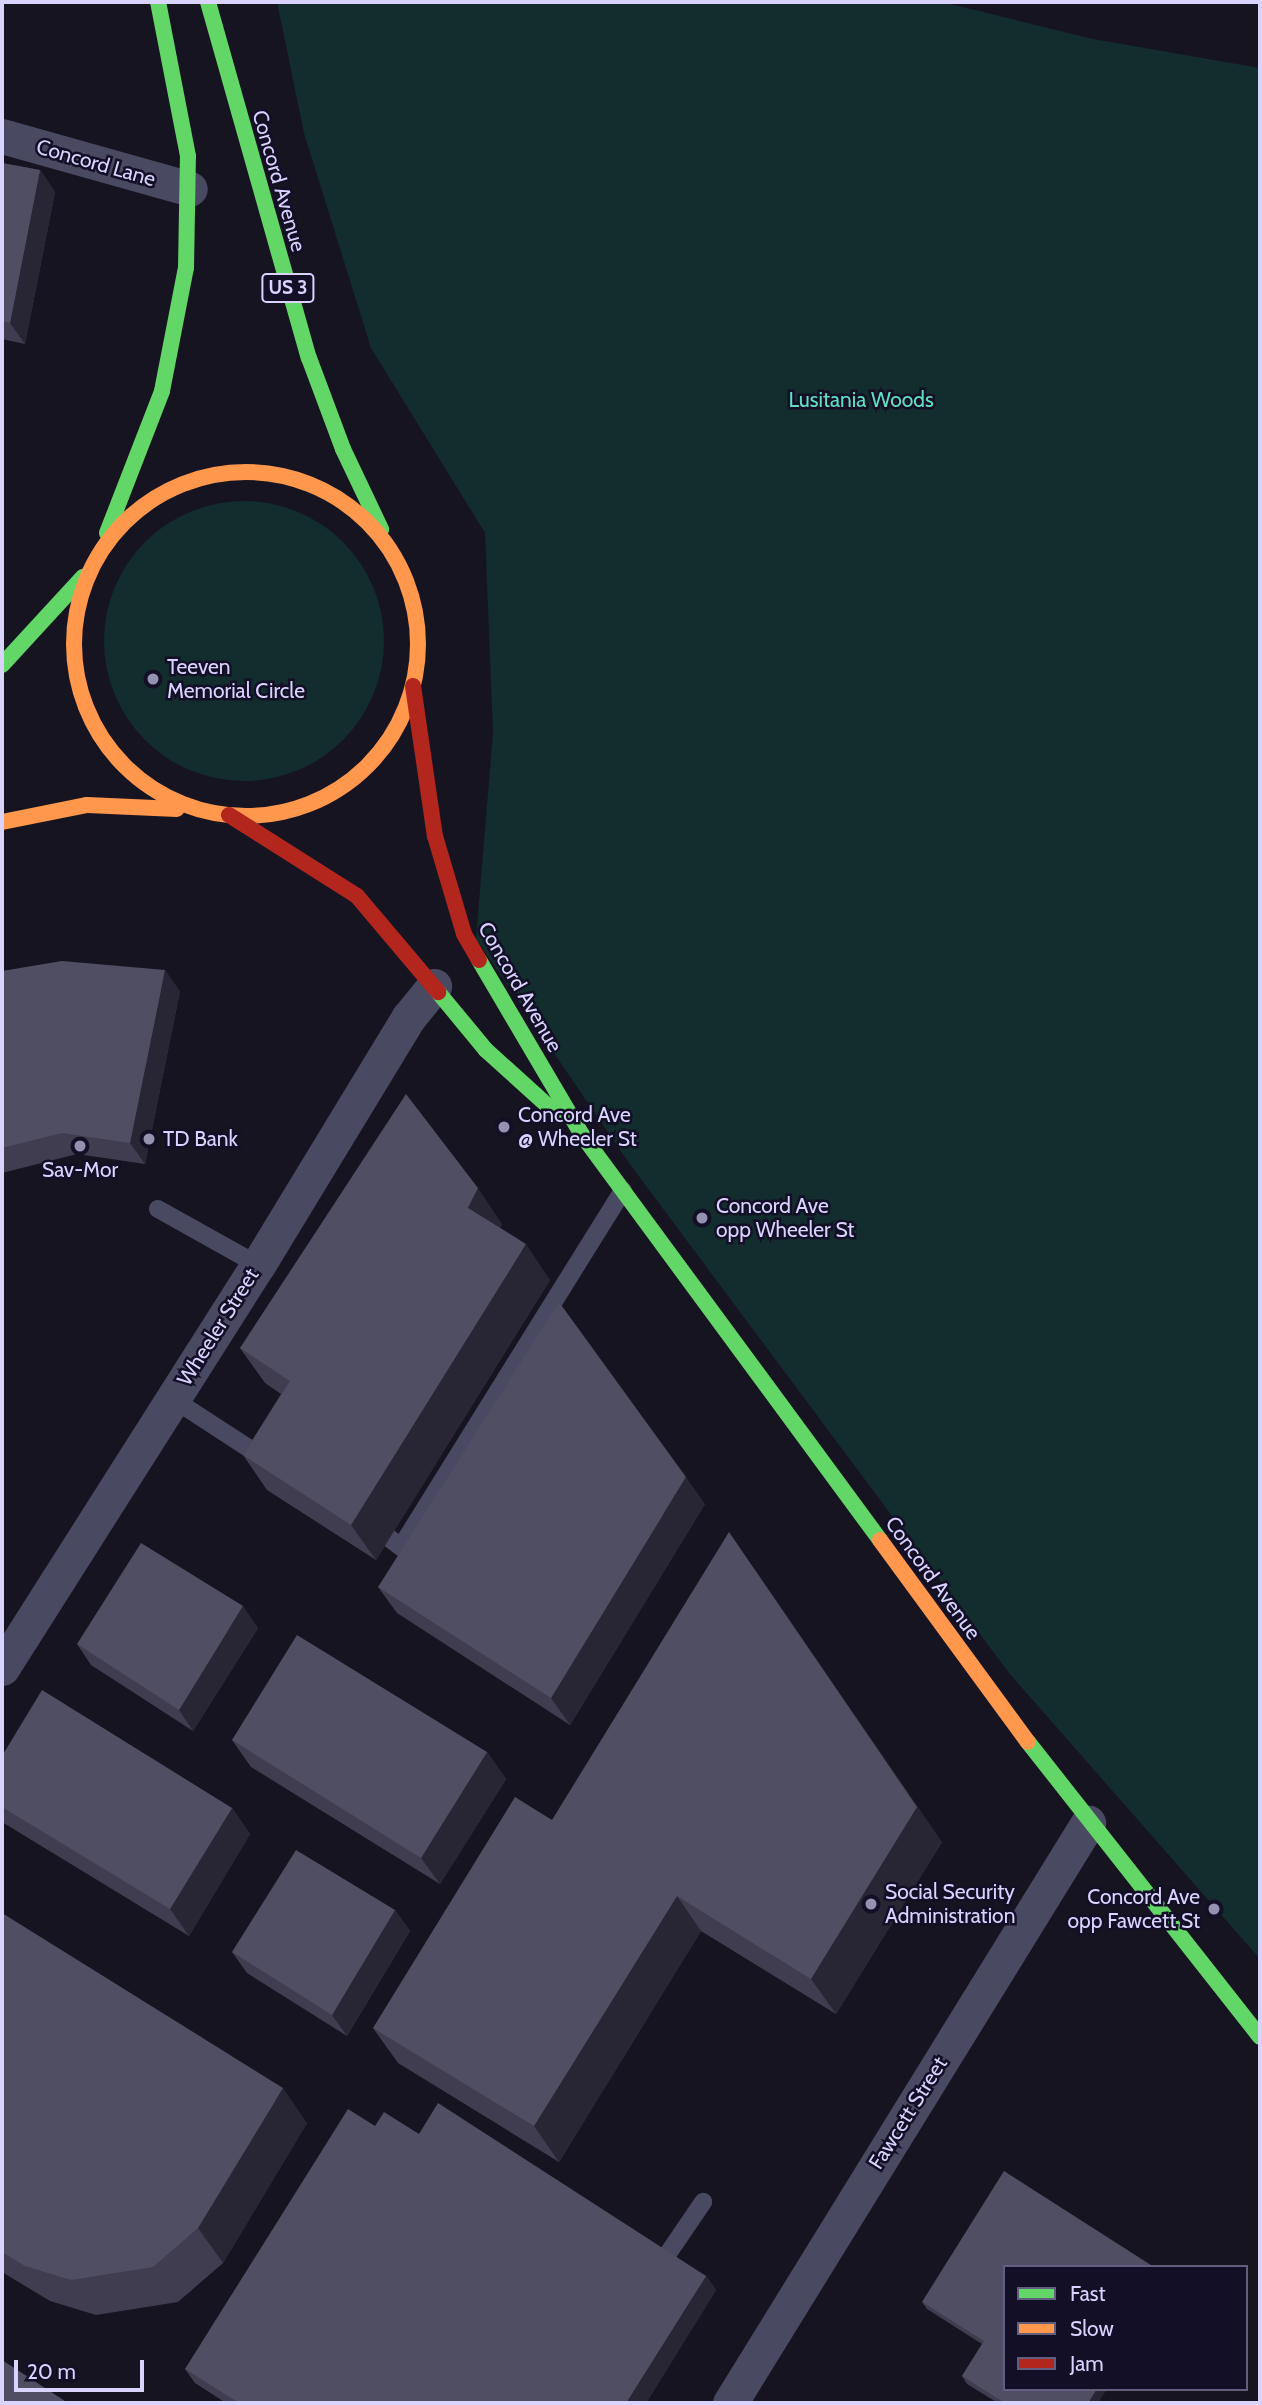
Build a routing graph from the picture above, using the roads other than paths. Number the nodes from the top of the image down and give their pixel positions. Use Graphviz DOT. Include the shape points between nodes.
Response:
graph roads {
  1 [pos="158,2"];
  2 [pos="208,2"];
  3 [pos="2,136"];
  4 [pos="190,189"];
  5 [pos="98,554"];
  6 [pos="397,563"];
  7 [pos="89,570"];
  8 [pos="2,665"];
  9 [pos="413,686"];
  10 [pos="211,813"];
  11 [pos="229,816"];
  12 [pos="2,822"];
  13 [pos="434,986"];
  14 [pos="582,1135"];
  15 [pos="623,1191"];
  16 [pos="158,1209"];
  17 [pos="258,1265"];
  18 [pos="173,1399"];
  19 [pos="281,1469"];
  20 [pos="389,1538"];
  21 [pos="2,1668"];
  22 [pos="1088,1823"];
  23 [pos="1260,2037"];
  24 [pos="703,2202"];
  25 [pos="665,2258"];
  26 [pos="730,2403"];
  1 -- 4 [label="main road" via="183,113"];
  2 -- 6 [label="main road, Concord Avenue / US 3" via="309,358 343,449"];
  3 -- 4 [label="street, Concord Lane"];
  4 -- 5 [label="main road" via="183,292 169,367"];
  5 -- 6 [label="main road" via="133,513 162,492 196,479 249,472 303,482 335,498 377,533"];
  5 -- 7 [label="main road"];
  6 -- 9 [label="main road, US 3" via="416,623"];
  7 -- 8 [label="main road"];
  7 -- 10 [label="main road" via="77,605 73,641 76,677 87,713 117,759 144,783"];
  9 -- 11 [label="main road, US 3" via="386,744 350,781 293,810"];
  9 -- 14 [label="main road, Concord Avenue" via="435,836 464,934"];
  10 -- 11 [label="main road, US 3"];
  10 -- 12 [label="main road, US 3" via="97,804"];
  11 -- 13 [label="main road, Concord Avenue" via="357,896"];
  13 -- 14 [label="main road, Concord Avenue" via="497,1062"];
  13 -- 17 [label="street, Wheeler Street" via="409,1017"];
  14 -- 15 [label="main road, Concord Avenue"];
  15 -- 20 [label="lane" via="401,1547"];
  15 -- 22 [label="main road, Concord Avenue"];
  16 -- 17 [label="lane"];
  17 -- 18 [label="street, Wheeler Street"];
  18 -- 19 [label="lane"];
  18 -- 21 [label="street, Wheeler Street"];
  22 -- 23 [label="main road, Concord Avenue"];
  22 -- 26 [label="street, Fawcett Street"];
  24 -- 25 [label="lane"];
}
